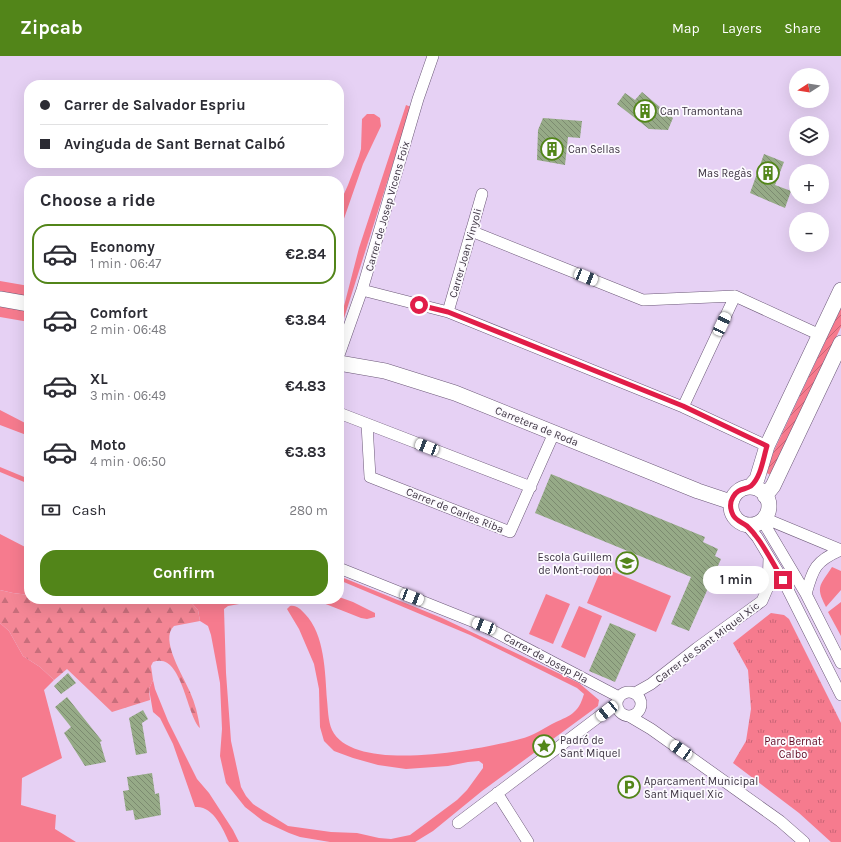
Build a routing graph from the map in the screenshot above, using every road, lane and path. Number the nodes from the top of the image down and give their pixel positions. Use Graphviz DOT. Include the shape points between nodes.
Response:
graph roads {
  1 [pos="433,56"];
  2 [pos="482,194"];
  3 [pos="471,231"];
  4 [pos="362,290"];
  5 [pos="841,290"];
  6 [pos="735,296"];
  7 [pos="0,299"];
  8 [pos="24,303"];
  9 [pos="448,312"];
  10 [pos="820,334"];
  11 [pos="344,341"];
  12 [pos="841,343"];
  13 [pos="344,364"];
  14 [pos="683,406"];
  15 [pos="344,415"];
  16 [pos="367,424"];
  17 [pos="554,433"];
  18 [pos="767,446"];
  19 [pos="531,487"];
  20 [pos="750,487"];
  21 [pos="765,496"];
  22 [pos="731,502"];
  23 [pos="763,519"];
  24 [pos="746,524"];
  25 [pos="841,550"];
  26 [pos="770,558"];
  27 [pos="344,570"];
  28 [pos="806,594"];
  29 [pos="841,663"];
  30 [pos="635,693"];
  31 [pos="841,695"];
  32 [pos="618,700"];
  33 [pos="642,704"];
  34 [pos="626,716"];
  35 [pos="596,719"];
  36 [pos="652,729"];
  37 [pos="497,793"];
  38 [pos="458,823"];
  39 [pos="528,842"];
  40 [pos="804,842"];
  1 -- 4 [label="street, Carrer de Josep Vicens Foix"];
  2 -- 3 [label="street, Carrer Joan Vinyoli"];
  3 -- 6 [label="street" via="643,300"];
  3 -- 9 [label="street, Carrer Joan Vinyoli"];
  4 -- 9 [label="street"];
  4 -- 11 [label="street, Carrer de Josep Vicens Foix"];
  5 -- 10 [label="street"];
  6 -- 10 [label="street"];
  6 -- 14 [label="street"];
  7 -- 8 [label="street"];
  9 -- 14 [label="street"];
  10 -- 18 [label="street"];
  12 -- 21 [label="street" via="773,486"];
  13 -- 17 [label="street, Carretera de Roda" via="385,371 455,393"];
  14 -- 18 [label="street"];
  15 -- 16 [label="street"];
  16 -- 19 [label="street"];
  16 -- 19 [label="street, Carrer de Carles Riba" via="370,477 510,532"];
  17 -- 19 [label="street, Carrer de Carles Riba"];
  17 -- 22 [label="street, Carretera de Roda"];
  18 -- 20 [label="street" via="757,479"];
  20 -- 21 [label="street"];
  20 -- 22 [label="street" via="738,491"];
  21 -- 23 [label="street" via="768,508"];
  22 -- 24 [label="street" via="734,516 739,522"];
  23 -- 24 [label="street" via="754,524"];
  23 -- 25 [label="street"];
  23 -- 28 [label="street"];
  24 -- 26 [label="street"];
  25 -- 28 [label="street" via="821,560 813,573"];
  26 -- 30 [label="street, Carrer de Sant Miquel Xic" via="768,588 762,601 651,684"];
  26 -- 31 [label="street"];
  27 -- 32 [label="street, Carrer de Josep Pla" via="484,626"];
  28 -- 29 [label="street"];
  30 -- 32 [label="street" via="626,692"];
  30 -- 33 [label="street"];
  32 -- 34 [label="street" via="618,710"];
  32 -- 35 [label="street"];
  33 -- 34 [label="street" via="638,713"];
  33 -- 36 [label="street"];
  34 -- 35 [label="street"];
  34 -- 36 [label="street"];
  35 -- 37 [label="street"];
  36 -- 40 [label="street" via="780,821"];
  37 -- 38 [label="street"];
  37 -- 39 [label="street"];
}
